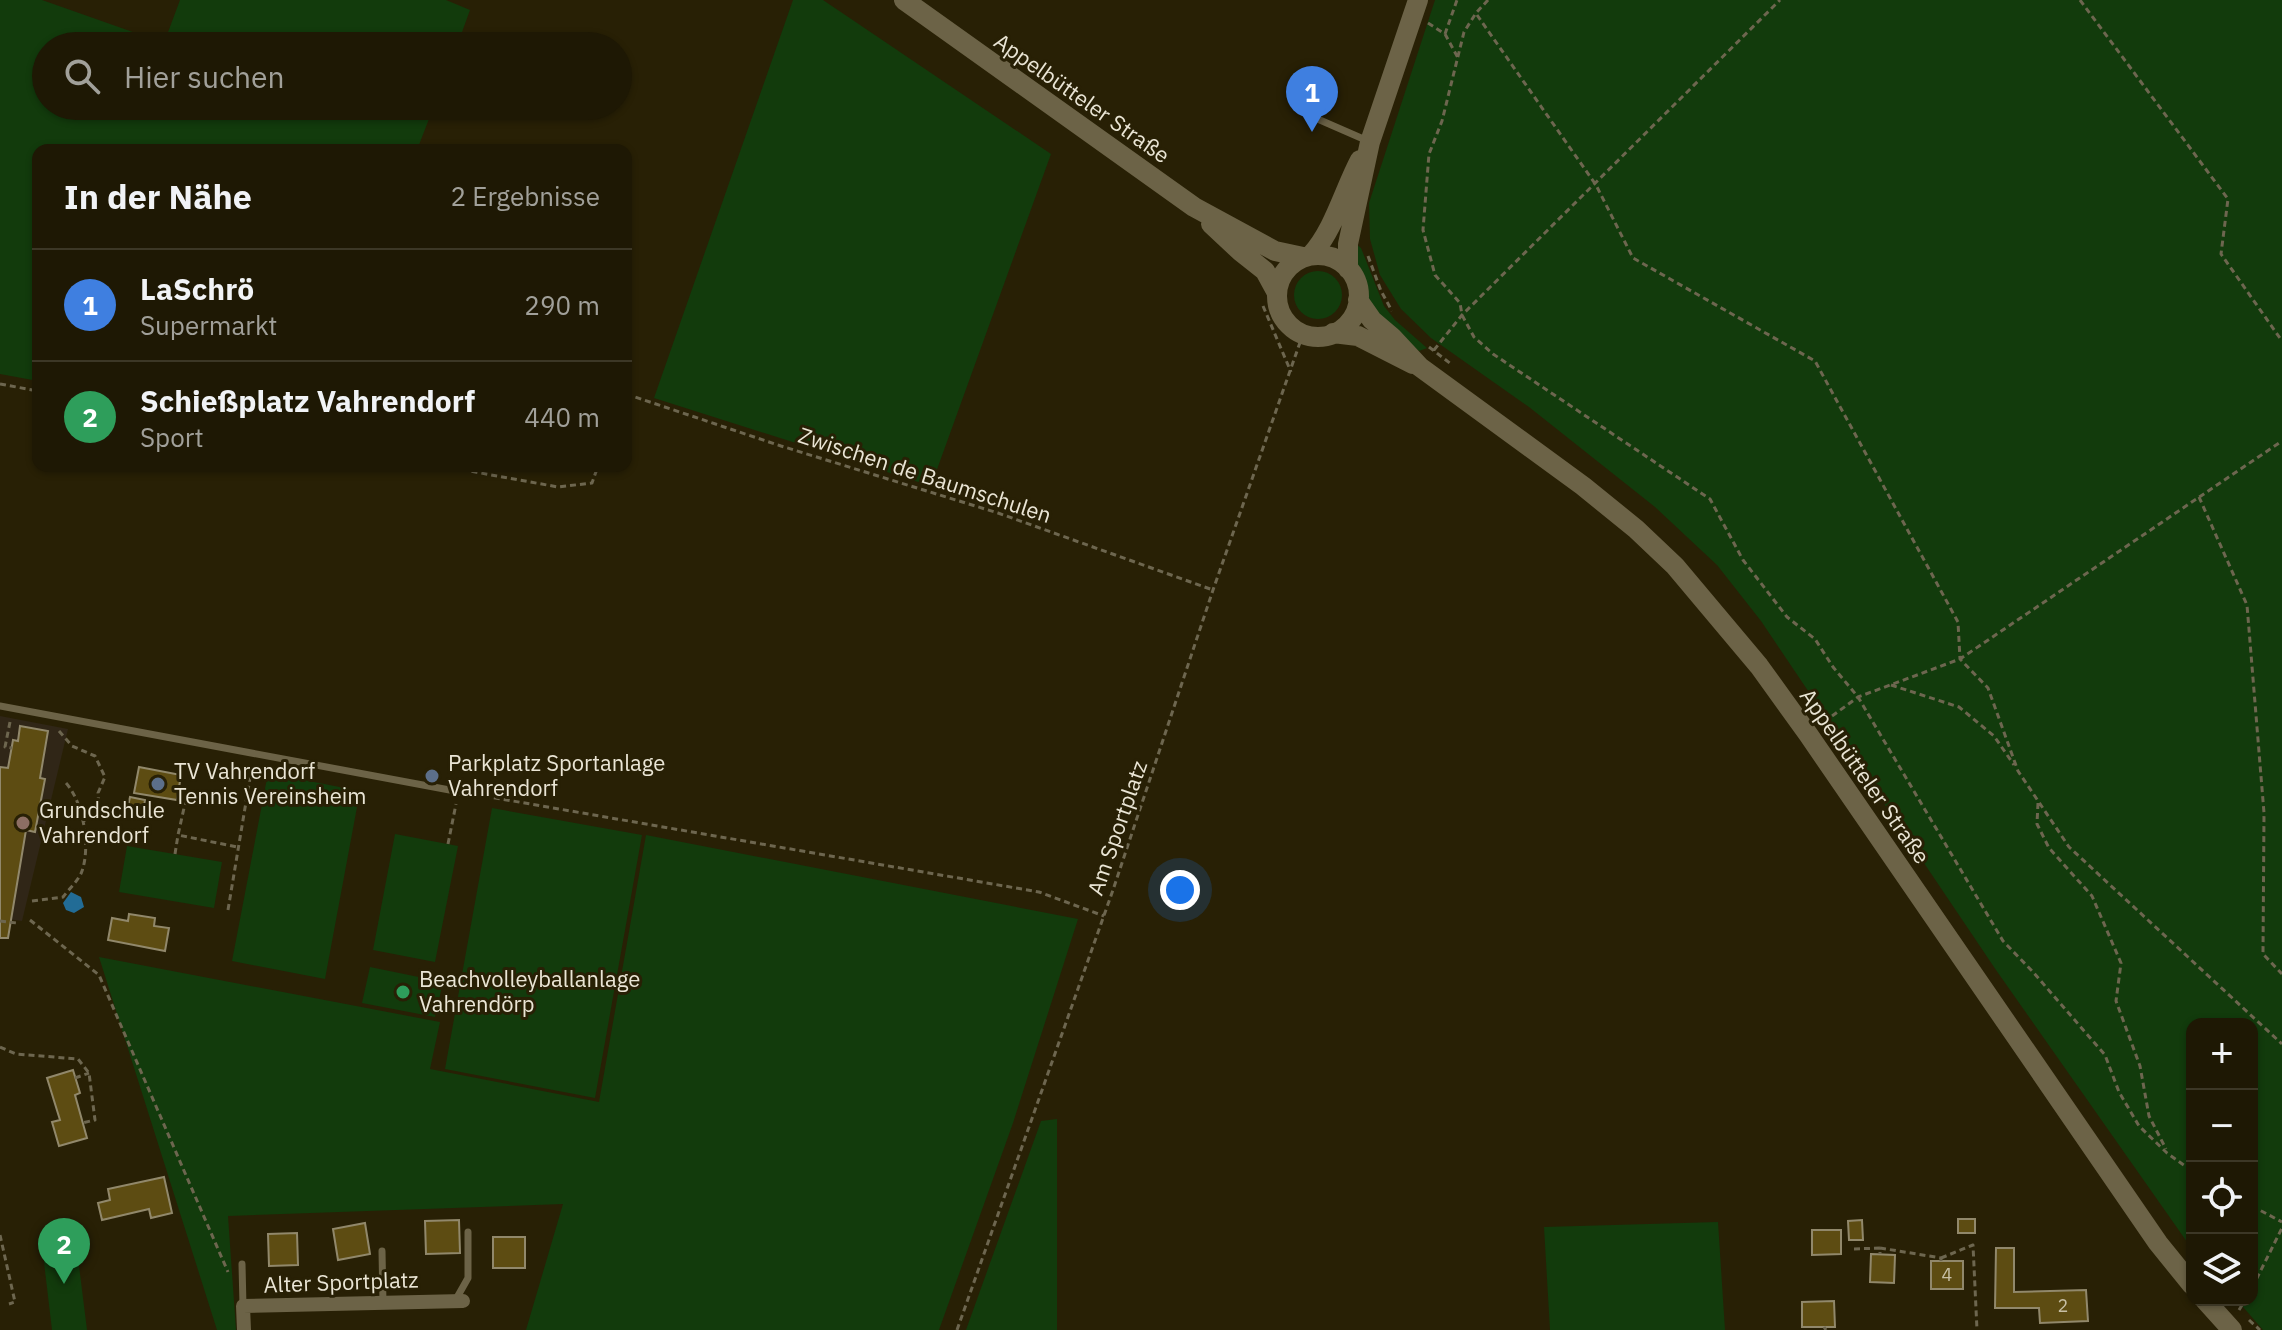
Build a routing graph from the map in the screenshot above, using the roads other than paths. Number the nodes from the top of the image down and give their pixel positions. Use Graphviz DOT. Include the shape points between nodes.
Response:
graph roads {
  1 [pos="904,0"];
  2 [pos="1416,6"];
  3 [pos="1313,117"];
  4 [pos="1370,142"];
  5 [pos="1194,207"];
  6 [pos="1307,256"];
  7 [pos="1348,269"];
  8 [pos="1267,293"];
  9 [pos="1358,300"];
  10 [pos="1333,333"];
  11 [pos="1420,367"];
  12 [pos="0,706"];
  13 [pos="471,794"];
  14 [pos="468,1232"];
  15 [pos="382,1251"];
  16 [pos="242,1264"];
  17 [pos="2186,1278"];
  18 [pos="459,1301"];
  19 [pos="383,1303"];
  20 [pos="243,1306"];
  21 [pos="2213,1306"];
  22 [pos="2233,1321"];
  23 [pos="244,1330"];
  1 -- 5 [label="main road, Appelbütteler Straße"];
  2 -- 4 [label="main road"];
  3 -- 4 [label="lane"];
  4 -- 6 [label="main road" via="1327,235"];
  4 -- 7 [label="main road" via="1348,244"];
  5 -- 6 [label="main road, Appelbütteler Straße" via="1275,251"];
  5 -- 8 [label="main road, Appelbütteler Straße" via="1265,271"];
  6 -- 7 [label="main road" via="1332,257"];
  6 -- 8 [label="main road"];
  7 -- 9 [label="main road"];
  8 -- 10 [label="main road" via="1283,318 1303,334"];
  9 -- 10 [label="main road" via="1349,323"];
  9 -- 11 [label="main road, Appelbütteler Straße"];
  10 -- 11 [label="main road, Appelbütteler Straße" via="1358,336"];
  11 -- 17 [label="main road, Appelbütteler Straße" via="1583,486 1646,538 1709,605 1808,734"];
  12 -- 13 [label="lane"];
  14 -- 18 [label="lane" via="468,1278"];
  15 -- 19 [label="lane"];
  16 -- 20 [label="lane"];
  18 -- 19 [label="street, Alter Sportplatz"];
  19 -- 20 [label="street, Alter Sportplatz"];
  20 -- 23 [label="street, Alter Sportplatz"];
  21 -- 22 [label="main road"];
}
